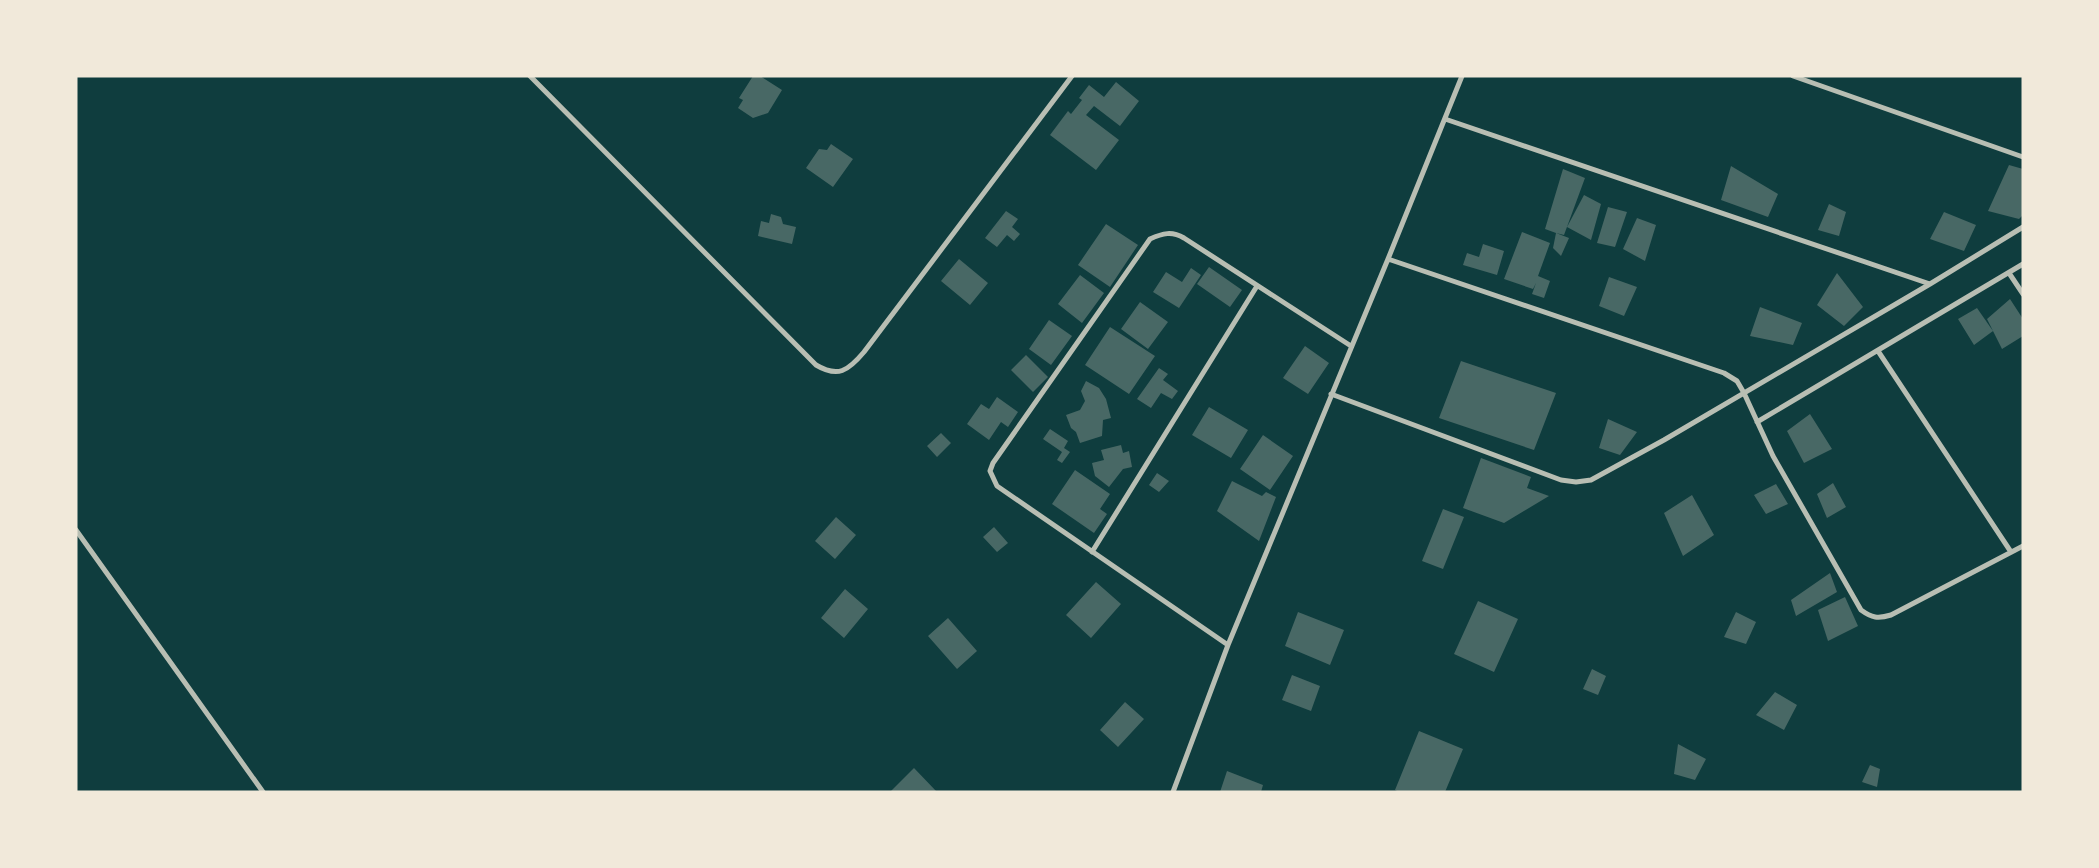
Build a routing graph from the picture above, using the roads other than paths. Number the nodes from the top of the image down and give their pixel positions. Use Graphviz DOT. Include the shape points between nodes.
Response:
graph roads {
  1 [pos="530,76"];
  2 [pos="1072,76"];
  3 [pos="1462,76"];
  4 [pos="1793,76"];
  5 [pos="1445,119"];
  6 [pos="2023,157"];
  7 [pos="2023,227"];
  8 [pos="1388,259"];
  9 [pos="2023,264"];
  10 [pos="2009,273"];
  11 [pos="1930,284"];
  12 [pos="1257,286"];
  13 [pos="2023,294"];
  14 [pos="1351,346"];
  15 [pos="1878,351"];
  16 [pos="1744,392"];
  17 [pos="1331,394"];
  18 [pos="1757,422"];
  19 [pos="76,530"];
  20 [pos="2023,546"];
  21 [pos="1092,552"];
  22 [pos="2011,552"];
  23 [pos="1228,645"];
  24 [pos="263,792"];
  25 [pos="1173,792"];
  1 -- 2 [label="street" via="816,365 829,372 840,372 853,365 864,352"];
  3 -- 5 [label="street"];
  4 -- 6 [label="street"];
  5 -- 8 [label="street"];
  5 -- 11 [label="street"];
  7 -- 11 [label="street"];
  8 -- 14 [label="street"];
  8 -- 16 [label="street" via="1724,373 1737,381"];
  9 -- 10 [label="street"];
  10 -- 13 [label="street"];
  10 -- 15 [label="street"];
  11 -- 16 [label="street"];
  12 -- 14 [label="street"];
  12 -- 21 [label="street"];
  12 -- 21 [label="street" via="1175,233 1162,233 1150,239 993,463 990,472 997,486"];
  14 -- 17 [label="street"];
  15 -- 18 [label="street"];
  15 -- 22 [label="street"];
  16 -- 17 [label="street" via="1591,480 1576,482 1561,480"];
  16 -- 18 [label="street"];
  17 -- 23 [label="street"];
  18 -- 22 [label="street" via="1778,465 1862,610 1870,617 1891,615"];
  19 -- 24 [label="street"];
  20 -- 22 [label="street"];
  21 -- 23 [label="street"];
  23 -- 25 [label="street"];
}
